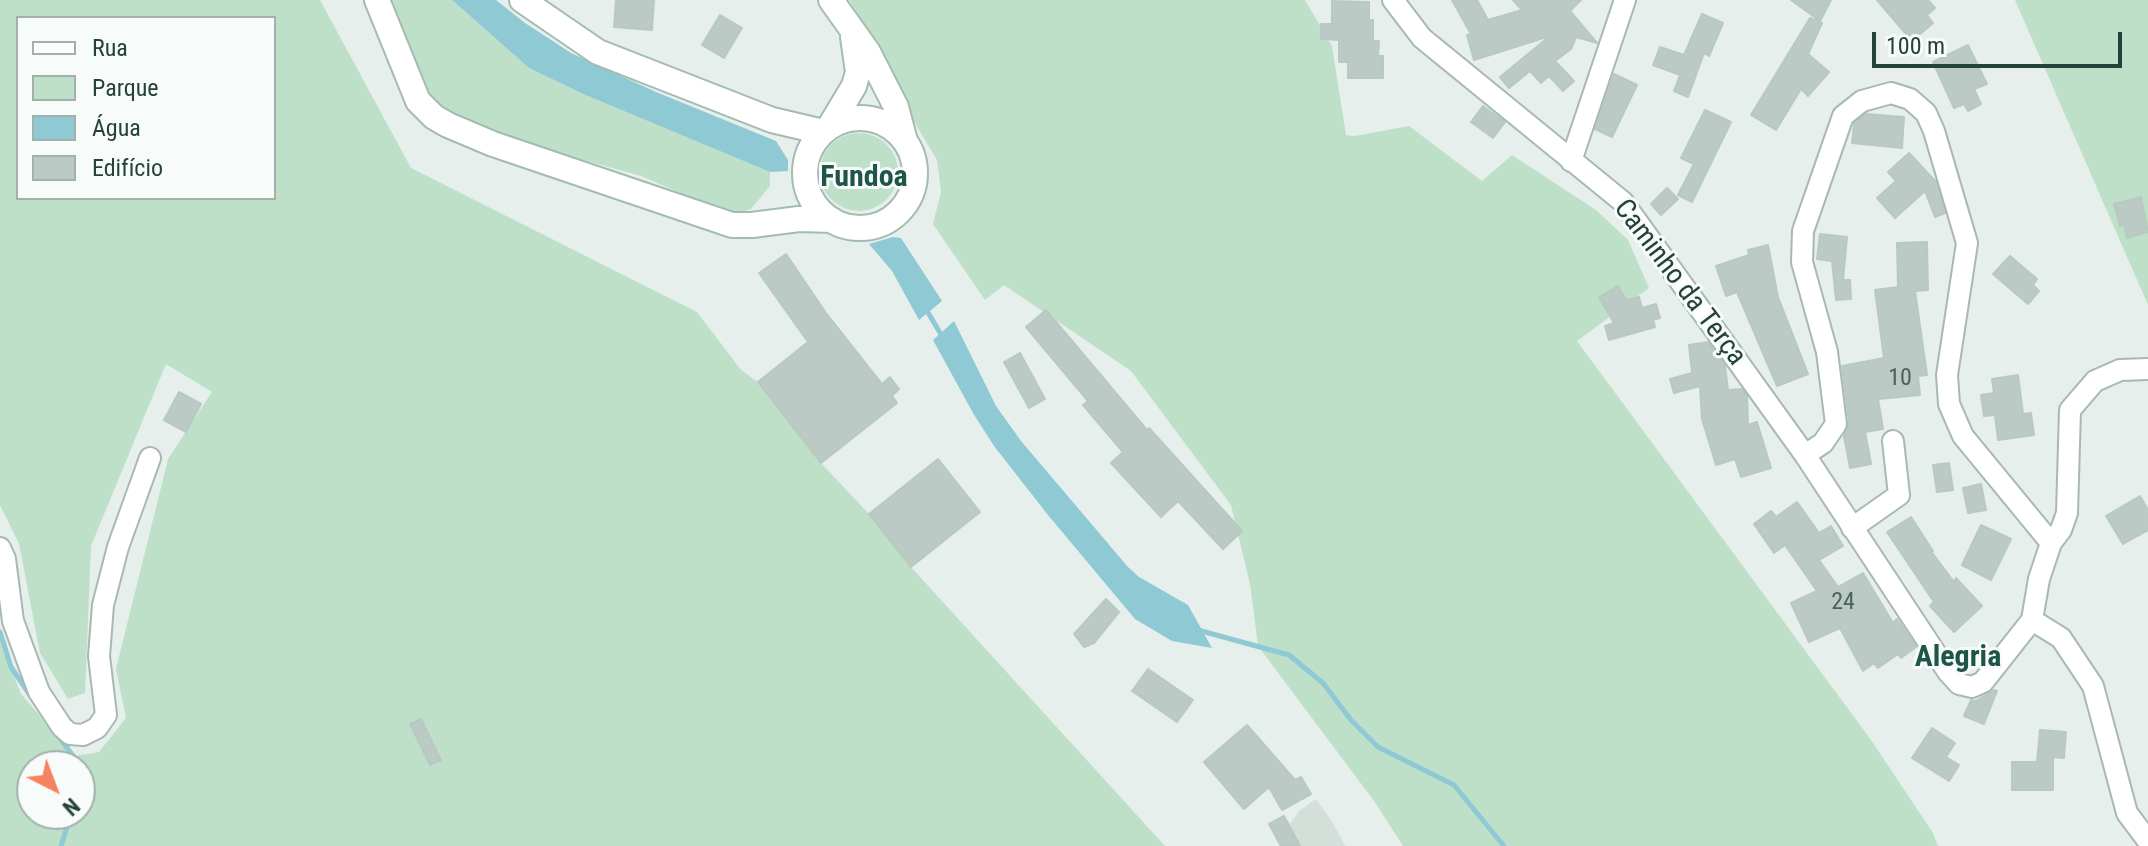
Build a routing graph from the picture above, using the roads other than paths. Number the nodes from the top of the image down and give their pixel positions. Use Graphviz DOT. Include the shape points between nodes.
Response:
graph roads {
  1 [pos="377,0"];
  2 [pos="522,0"];
  3 [pos="831,0"];
  4 [pos="1393,0"];
  5 [pos="1625,0"];
  6 [pos="850,23"];
  7 [pos="772,120"];
  8 [pos="827,129"];
  9 [pos="905,141"];
  10 [pos="1571,161"];
  11 [pos="805,172"];
  12 [pos="832,220"];
  13 [pos="764,223"];
  14 [pos="2148,369"];
  15 [pos="1893,441"];
  16 [pos="1805,455"];
  17 [pos="150,458"];
  18 [pos="1852,528"];
  19 [pos="2051,543"];
  20 [pos="0,548"];
  21 [pos="2032,620"];
  22 [pos="2148,841"];
  1 -- 13 [label="main road" via="418,101 434,117 493,144 732,225"];
  2 -- 7 [label="main road" via="598,52"];
  3 -- 6 [label="main road"];
  4 -- 10 [label="street, Caminho da Terça" via="1422,38"];
  5 -- 10 [label="street"];
  6 -- 8 [label="main road" via="858,72"];
  6 -- 9 [label="main road" via="896,107"];
  7 -- 8 [label="main road"];
  7 -- 11 [label="main road" via="795,147"];
  8 -- 9 [label="main road" via="850,119 871,119 890,126"];
  8 -- 11 [label="main road" via="813,143"];
  9 -- 12 [label="main road" via="915,166 906,203 881,224 856,228"];
  10 -- 16 [label="street, Caminho da Terça" via="1623,202"];
  11 -- 12 [label="main road" via="815,205"];
  11 -- 13 [label="main road" via="789,199"];
  12 -- 13 [label="main road"];
  14 -- 19 [label="street" via="2120,370 2095,381 2070,410 2067,513"];
  15 -- 18 [label="street" via="1899,495"];
  16 -- 18 [label="street, Caminho da Terça"];
  16 -- 19 [label="street" via="1823,443 1836,424 1827,352 1802,262 1803,231 1843,116 1862,101 1891,93 1910,99 1926,113 1967,243 1947,375 1949,404 1963,436"];
  17 -- 20 [label="street" via="103,605 99,656 106,715 83,735 62,727 39,692 13,621"];
  18 -- 21 [label="street, Caminho da Terça" via="1959,684 1972,687 1983,682"];
  19 -- 21 [label="street"];
  21 -- 22 [label="street" via="2061,638 2093,686 2127,813"];
}
